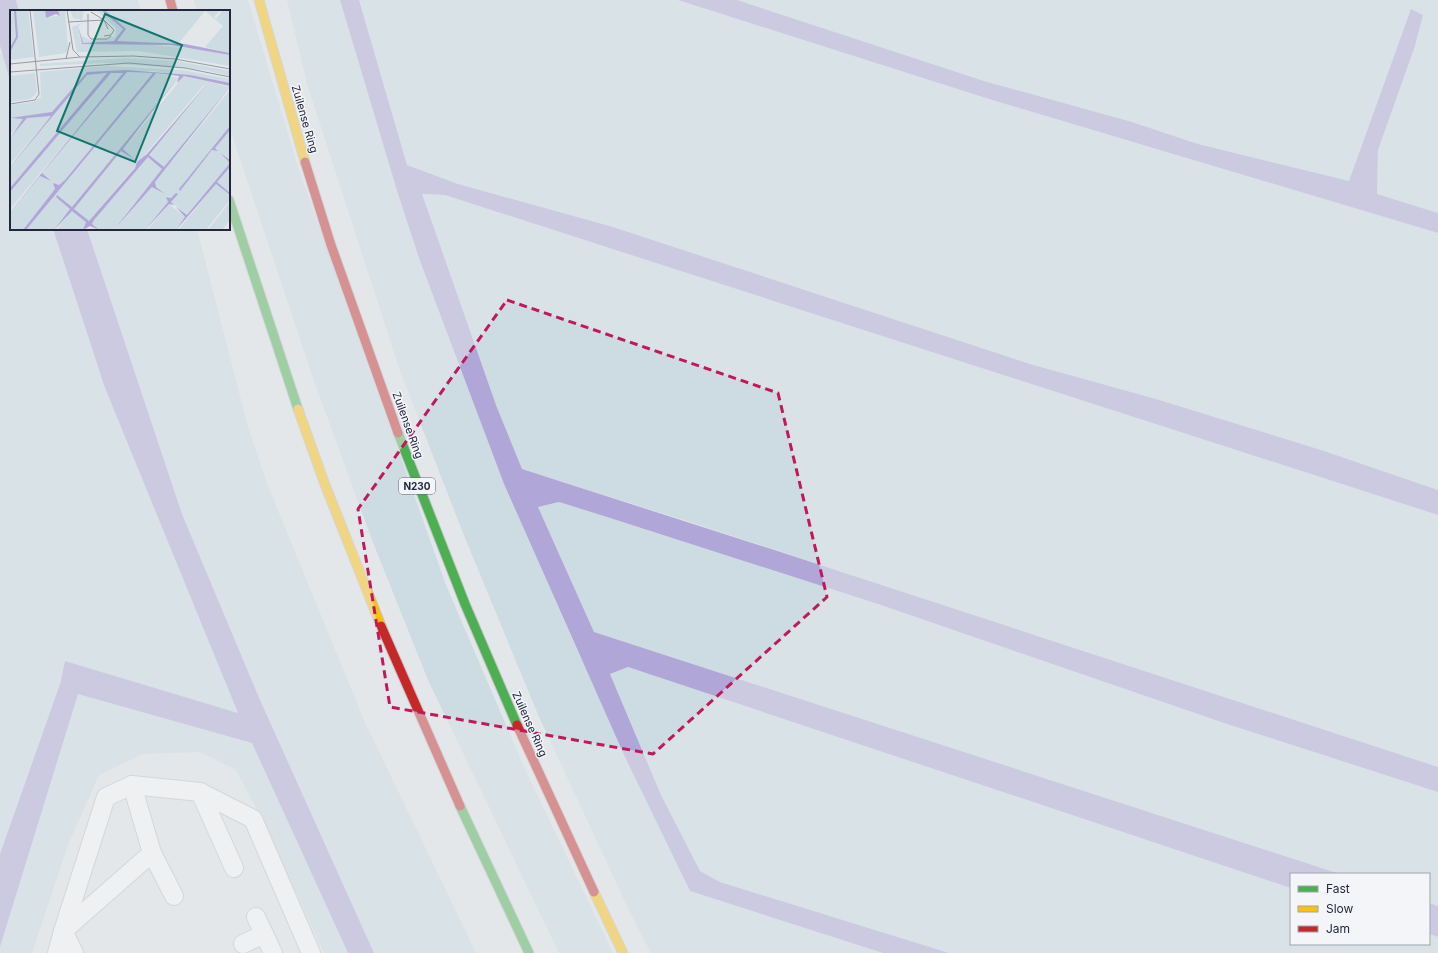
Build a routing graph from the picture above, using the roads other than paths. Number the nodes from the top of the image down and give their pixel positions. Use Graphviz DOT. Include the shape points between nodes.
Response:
graph roads {
  1 [pos="170,0"];
  2 [pos="259,0"];
  3 [pos="173,10"];
  4 [pos="230,203"];
  5 [pos="132,785"];
  6 [pos="200,792"];
  7 [pos="152,853"];
  8 [pos="234,868"];
  9 [pos="174,896"];
  10 [pos="256,917"];
  11 [pos="63,931"];
  12 [pos="264,934"];
  13 [pos="243,944"];
  14 [pos="57,953"];
  15 [pos="74,953"];
  16 [pos="273,953"];
  17 [pos="311,953"];
  18 [pos="529,953"];
  19 [pos="623,953"];
  1 -- 3 [label="main road"];
  2 -- 19 [label="main road, Zuilense Ring / N230" via="321,215 419,490 512,715"];
  4 -- 18 [label="main road" via="278,352 319,467 381,625 481,853"];
  5 -- 6 [label="lane"];
  5 -- 7 [label="lane"];
  5 -- 11 [label="lane" via="106,797"];
  6 -- 8 [label="lane"];
  6 -- 17 [label="lane" via="253,819"];
  7 -- 9 [label="lane"];
  7 -- 11 [label="lane"];
  10 -- 12 [label="lane"];
  11 -- 14 [label="lane"];
  11 -- 15 [label="lane"];
  12 -- 13 [label="lane"];
  12 -- 16 [label="lane"];
}
